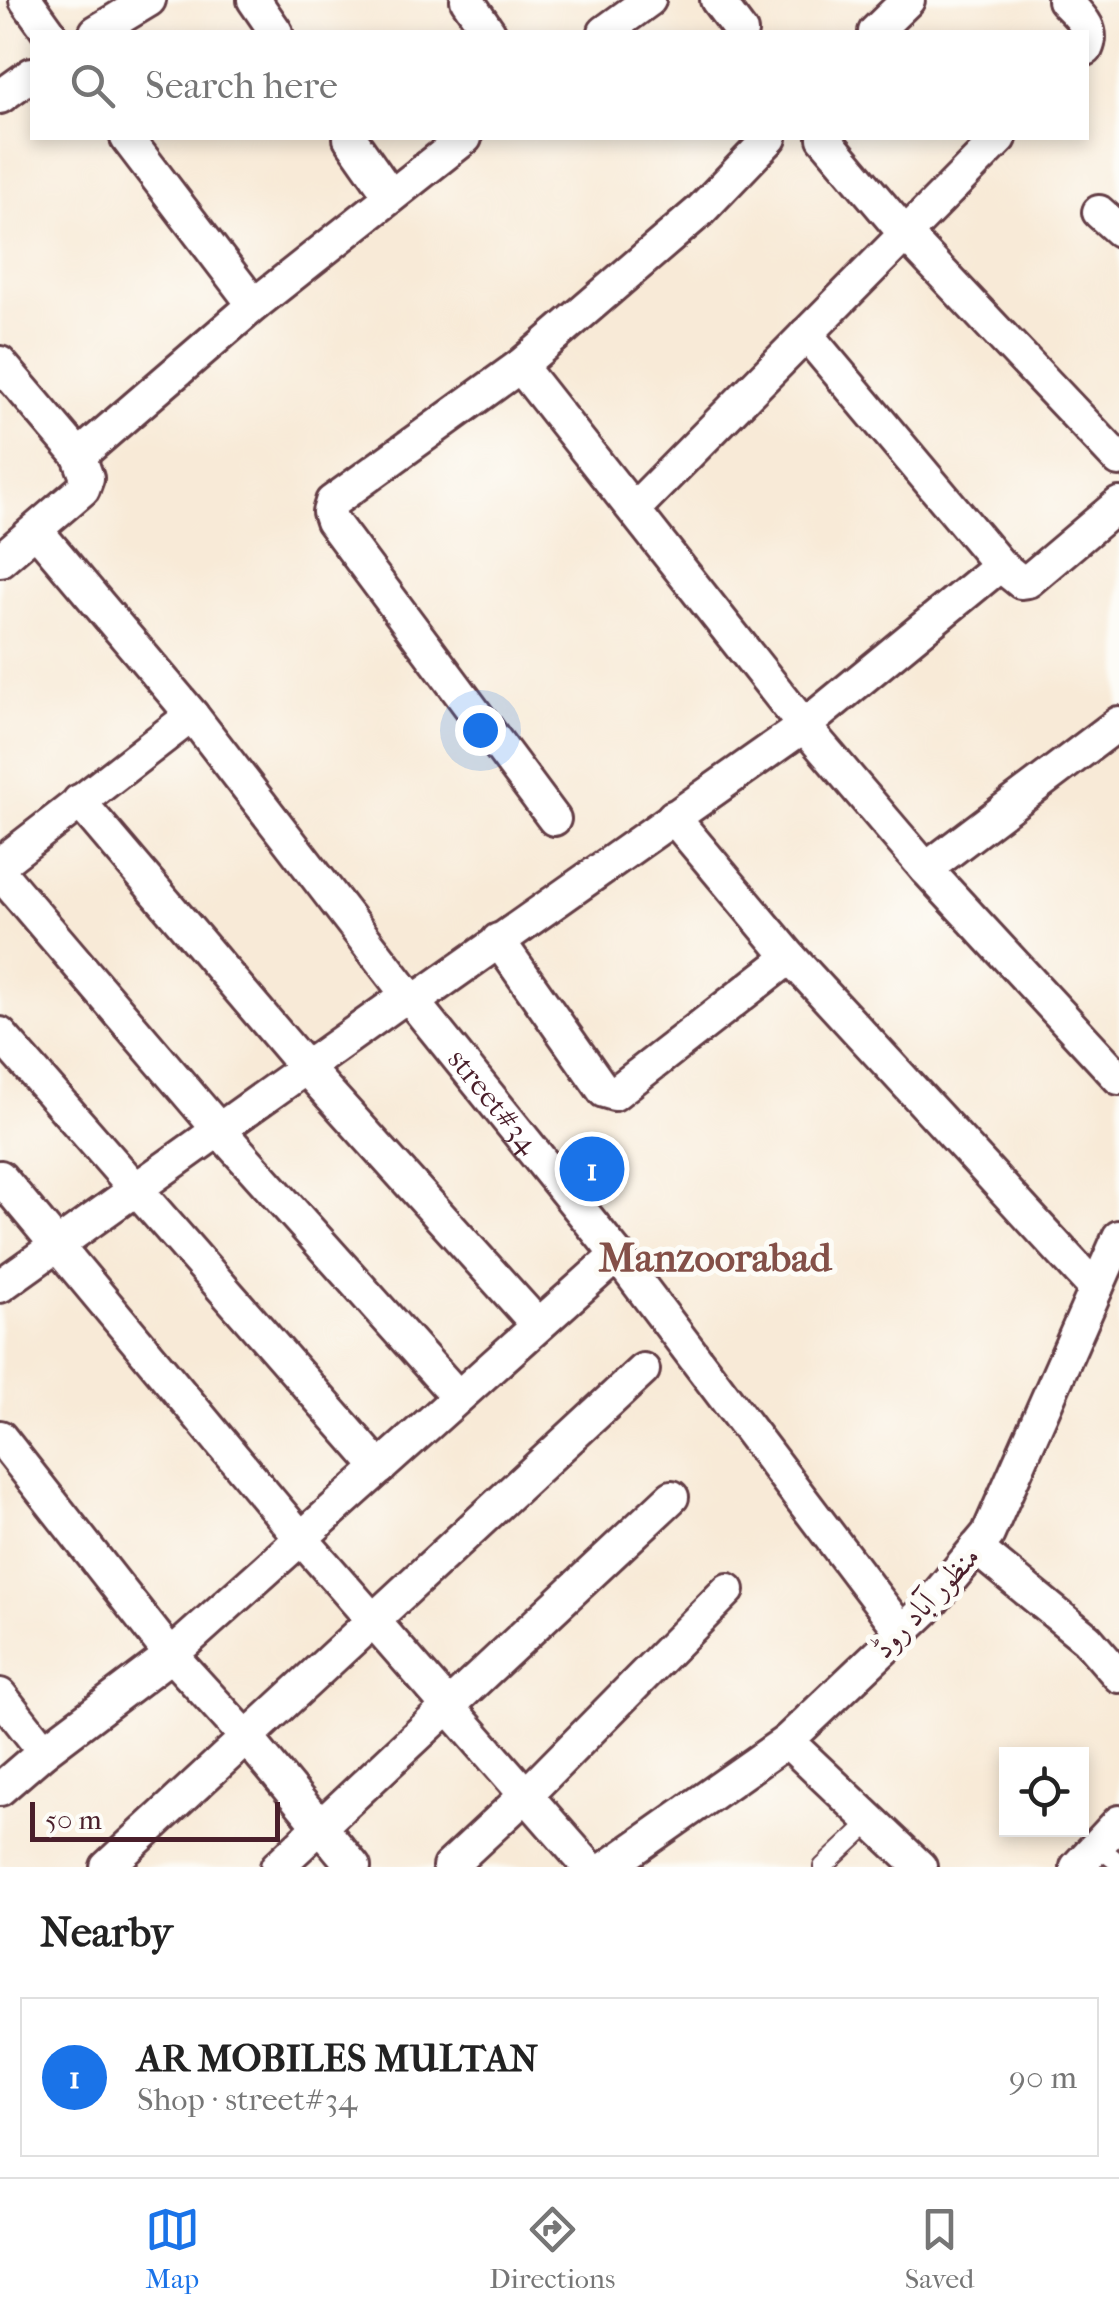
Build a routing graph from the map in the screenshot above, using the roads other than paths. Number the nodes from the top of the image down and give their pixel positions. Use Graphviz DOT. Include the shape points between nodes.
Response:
graph roads {
  1 [pos="26,0"];
  2 [pos="149,0"];
  3 [pos="254,0"];
  4 [pos="467,0"];
  5 [pos="649,0"];
  6 [pos="717,0"];
  7 [pos="908,0"];
  8 [pos="1064,0"];
  9 [pos="48,30"];
  10 [pos="99,30"];
  11 [pos="275,30"];
  12 [pos="488,30"];
  13 [pos="608,30"];
  14 [pos="740,30"];
  15 [pos="877,30"];
  16 [pos="1089,42"];
  17 [pos="30,75"];
  18 [pos="0,97"];
  19 [pos="129,140"];
  20 [pos="351,140"];
  21 [pos="462,140"];
  22 [pos="768,140"];
  23 [pos="826,140"];
  24 [pos="998,140"];
  25 [pos="390,195"];
  26 [pos="906,235"];
  27 [pos="254,305"];
  28 [pos="806,334"];
  29 [pos="520,366"];
  30 [pos="5,378"];
  31 [pos="79,456"];
  32 [pos="1119,460"];
  33 [pos="1119,504"];
  34 [pos="634,509"];
  35 [pos="36,530"];
  36 [pos="0,560"];
  37 [pos="1000,564"];
  38 [pos="192,715"];
  39 [pos="1119,723"];
  40 [pos="804,726"];
  41 [pos="79,801"];
  42 [pos="674,817"];
  43 [pos="554,819"];
  44 [pos="0,864"];
  45 [pos="926,869"];
  46 [pos="0,873"];
  47 [pos="498,940"];
  48 [pos="790,957"];
  49 [pos="411,998"];
  50 [pos="0,1034"];
  51 [pos="306,1068"];
  52 [pos="1119,1078"];
  53 [pos="220,1131"];
  54 [pos="0,1177"];
  55 [pos="134,1188"];
  56 [pos="1119,1238"];
  57 [pos="57,1244"];
  58 [pos="617,1255"];
  59 [pos="0,1286"];
  60 [pos="1096,1289"];
  61 [pos="537,1324"];
  62 [pos="642,1370"];
  63 [pos="458,1396"];
  64 [pos="0,1437"];
  65 [pos="380,1468"];
  66 [pos="672,1497"];
  67 [pos="300,1537"];
  68 [pos="976,1548"];
  69 [pos="728,1590"];
  70 [pos="373,1621"];
  71 [pos="902,1632"];
  72 [pos="171,1656"];
  73 [pos="1119,1676"];
  74 [pos="0,1694"];
  75 [pos="448,1708"];
  76 [pos="247,1738"];
  77 [pos="787,1741"];
  78 [pos="44,1751"];
  79 [pos="0,1789"];
  80 [pos="525,1796"];
  81 [pos="872,1821"];
  82 [pos="320,1826"];
  83 [pos="107,1867"];
  84 [pos="277,1867"];
  85 [pos="354,1867"];
  86 [pos="448,1867"];
  87 [pos="590,1867"];
  88 [pos="608,1867"];
  89 [pos="823,1867"];
  90 [pos="920,1867"];
  1 -- 9 [label="street"];
  2 -- 10 [label="street"];
  3 -- 11 [label="street"];
  4 -- 12 [label="street"];
  5 -- 13 [label="street"];
  6 -- 14 [label="street"];
  7 -- 15 [label="street"];
  8 -- 16 [label="street" via="1090,28"];
  17 -- 18 [label="street"];
  19 -- 27 [label="street"];
  20 -- 25 [label="street"];
  21 -- 25 [label="street"];
  22 -- 29 [label="street" via="700,211"];
  23 -- 26 [label="street"];
  24 -- 26 [label="street"];
  25 -- 27 [label="street"];
  26 -- 28 [label="street"];
  26 -- 32 [label="street"];
  27 -- 31 [label="street"];
  28 -- 34 [label="street"];
  28 -- 37 [label="street"];
  29 -- 34 [label="street"];
  29 -- 43 [label="street" via="332,502 328,512"];
  30 -- 31 [label="street"];
  31 -- 35 [label="street" via="87,478 82,490"];
  33 -- 37 [label="street" via="1028,581"];
  34 -- 40 [label="street"];
  35 -- 36 [label="street"];
  35 -- 38 [label="street, street#34"];
  37 -- 40 [label="street"];
  38 -- 41 [label="street"];
  38 -- 49 [label="street, street#34"];
  39 -- 45 [label="street"];
  40 -- 42 [label="street"];
  40 -- 45 [label="street"];
  41 -- 44 [label="street"];
  41 -- 51 [label="street"];
  42 -- 47 [label="street"];
  42 -- 48 [label="street"];
  45 -- 52 [label="street"];
  46 -- 53 [label="street"];
  47 -- 48 [label="street" via="604,1091 614,1094"];
  47 -- 49 [label="street"];
  48 -- 60 [label="street"];
  49 -- 51 [label="street"];
  49 -- 58 [label="street, street#34"];
  50 -- 55 [label="street"];
  51 -- 53 [label="street"];
  51 -- 61 [label="street"];
  53 -- 55 [label="street"];
  53 -- 63 [label="street"];
  54 -- 57 [label="street"];
  55 -- 57 [label="street"];
  55 -- 65 [label="street"];
  56 -- 60 [label="street, منظور آباد روڈ"];
  57 -- 59 [label="street"];
  57 -- 67 [label="street"];
  58 -- 61 [label="street"];
  58 -- 71 [label="street, street#34"];
  60 -- 68 [label="street, منظور آباد روڈ" via="988,1534"];
  61 -- 63 [label="street"];
  62 -- 70 [label="street"];
  63 -- 65 [label="street"];
  64 -- 72 [label="street"];
  65 -- 67 [label="street"];
  66 -- 75 [label="street"];
  67 -- 70 [label="street"];
  67 -- 72 [label="street"];
  68 -- 71 [label="street, منظور آباد روڈ"];
  68 -- 73 [label="street" via="1087,1639"];
  69 -- 80 [label="street"];
  70 -- 75 [label="street"];
  70 -- 76 [label="street"];
  71 -- 77 [label="street, منظور آباد روڈ"];
  72 -- 76 [label="street"];
  72 -- 78 [label="street"];
  74 -- 78 [label="street"];
  75 -- 80 [label="street"];
  75 -- 82 [label="street"];
  76 -- 82 [label="street"];
  76 -- 83 [label="street"];
  77 -- 81 [label="street"];
  77 -- 88 [label="street, منظور آباد روڈ"];
  78 -- 79 [label="street"];
  80 -- 86 [label="street"];
  80 -- 87 [label="street"];
  81 -- 89 [label="lane"];
  81 -- 90 [label="street"];
  82 -- 84 [label="street"];
  82 -- 85 [label="street"];
}
